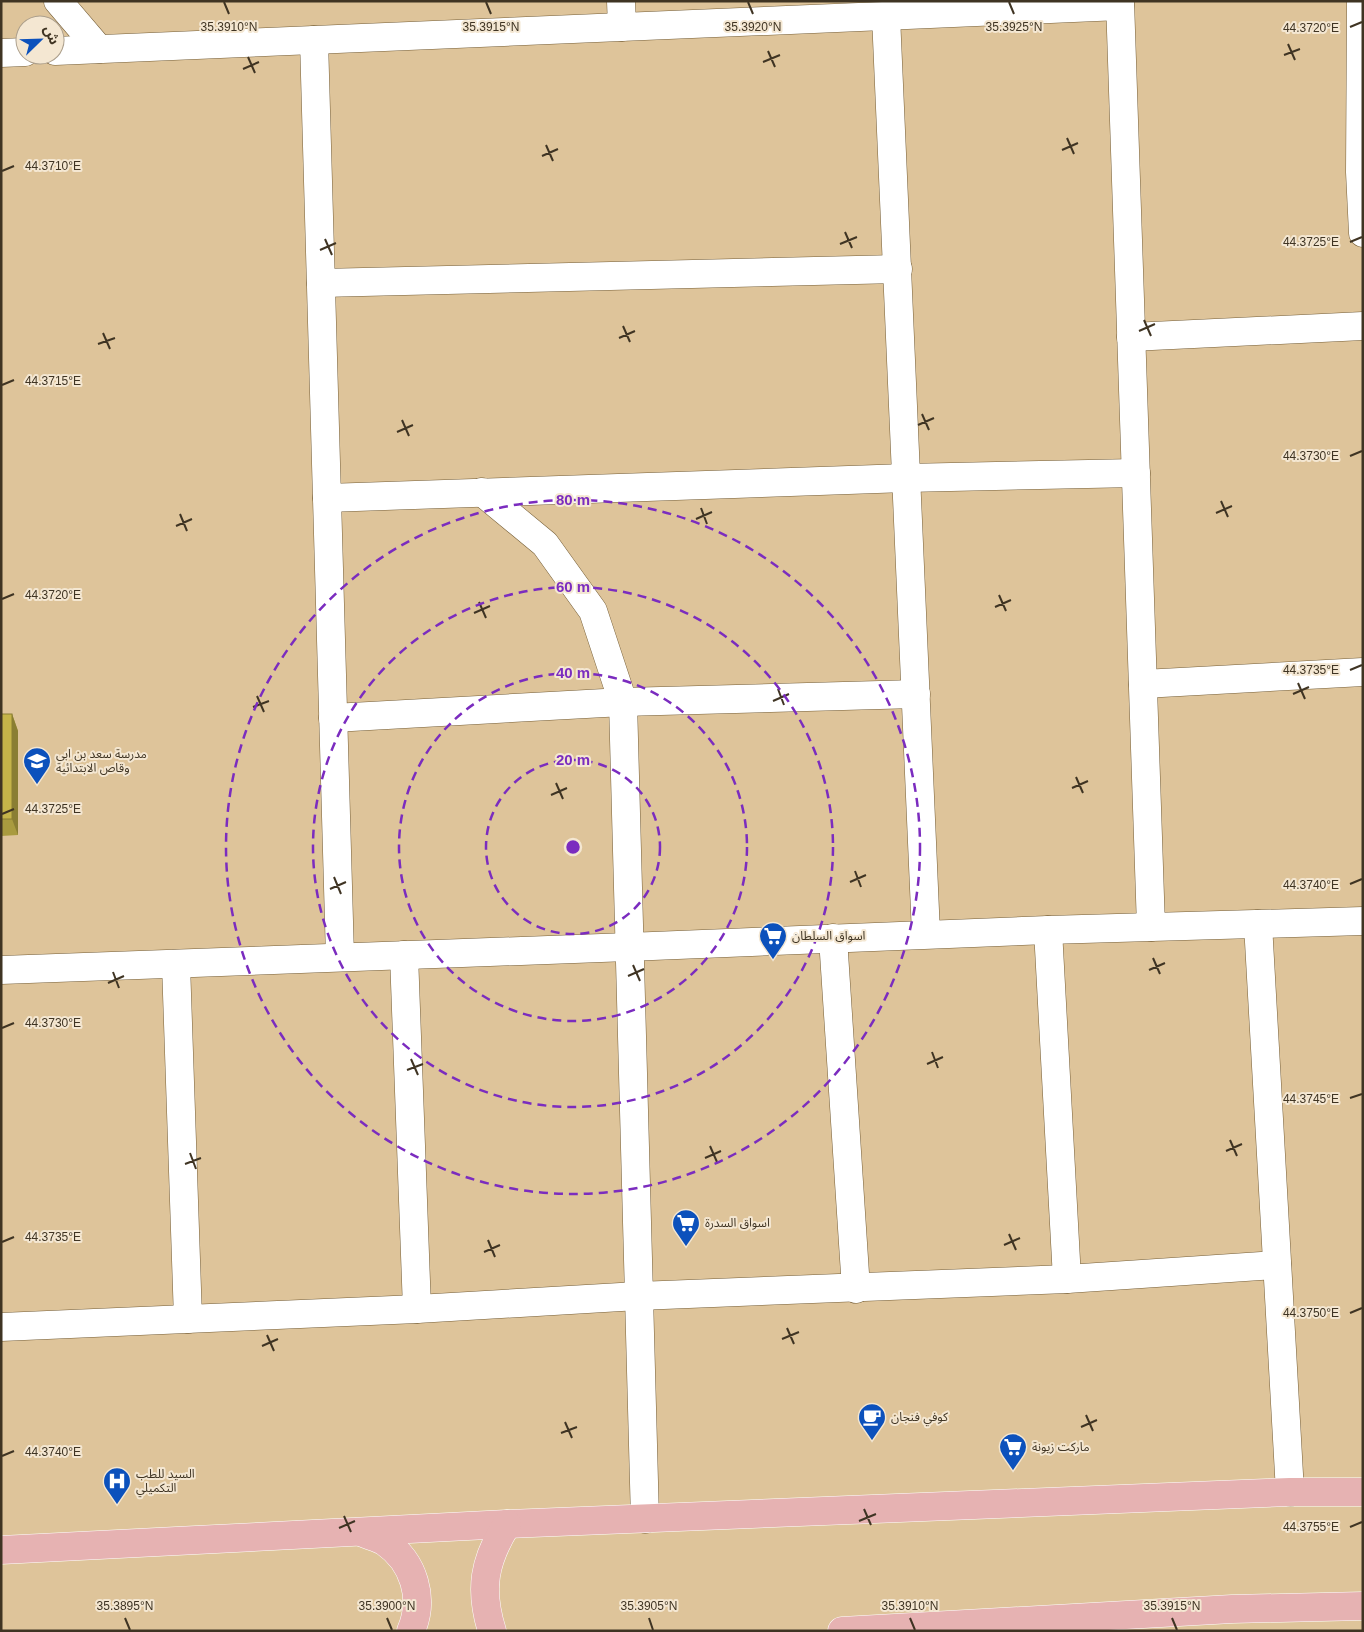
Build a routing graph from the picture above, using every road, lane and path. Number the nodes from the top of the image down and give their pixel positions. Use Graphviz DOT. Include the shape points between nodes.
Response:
graph roads {
  1 [pos="58,1"];
  2 [pos="1361,1"];
  3 [pos="1120,4"];
  4 [pos="622,14"];
  5 [pos="886,16"];
  6 [pos="314,40"];
  7 [pos="99,49"];
  8 [pos="65,51"];
  9 [pos="15,52"];
  10 [pos="1,53"];
  11 [pos="1361,172"];
  12 [pos="1363,233"];
  13 [pos="898,269"];
  14 [pos="321,283"];
  15 [pos="1363,326"];
  16 [pos="1132,337"];
  17 [pos="1136,473"];
  18 [pos="906,478"];
  19 [pos="482,492"];
  20 [pos="327,498"];
  21 [pos="1363,672"];
  22 [pos="1143,684"];
  23 [pos="916,694"];
  24 [pos="623,702"];
  25 [pos="333,718"];
  26 [pos="1363,921"];
  27 [pos="1258,924"];
  28 [pos="1151,927"];
  29 [pos="1048,930"];
  30 [pos="926,934"];
  31 [pos="833,938"];
  32 [pos="628,947"];
  33 [pos="404,955"];
  34 [pos="340,957"];
  35 [pos="176,964"];
  36 [pos="1,970"];
  37 [pos="1277,1265"];
  38 [pos="1067,1279"];
  39 [pos="856,1289"];
  40 [pos="638,1296"];
  41 [pos="417,1309"];
  42 [pos="188,1319"];
  43 [pos="1,1328"];
  44 [pos="1290,1492"];
  45 [pos="1363,1492"];
  46 [pos="645,1519"];
  47 [pos="507,1524"];
  48 [pos="363,1533"];
  49 [pos="1,1550"];
  50 [pos="1363,1606"];
  51 [pos="411,1631"];
  52 [pos="492,1631"];
  53 [pos="842,1631"];
  1 -- 7 [label="street"];
  2 -- 11 [label="street"];
  3 -- 5 [label="street"];
  3 -- 16 [label="street"];
  4 -- 5 [label="street"];
  4 -- 6 [label="street"];
  5 -- 13 [label="street"];
  6 -- 7 [label="street"];
  6 -- 14 [label="street"];
  7 -- 8 [label="street"];
  9 -- 10 [label="street"];
  11 -- 12 [label="street"];
  13 -- 14 [label="street"];
  13 -- 18 [label="street"];
  14 -- 20 [label="street"];
  15 -- 16 [label="street"];
  16 -- 17 [label="street"];
  17 -- 18 [label="street"];
  17 -- 22 [label="street"];
  18 -- 19 [label="street"];
  18 -- 23 [label="street"];
  19 -- 20 [label="street"];
  19 -- 24 [label="street" via="545,544 593,611"];
  20 -- 25 [label="street"];
  21 -- 22 [label="street"];
  22 -- 28 [label="street"];
  23 -- 24 [label="street"];
  23 -- 30 [label="street"];
  24 -- 25 [label="street"];
  24 -- 32 [label="street"];
  25 -- 34 [label="street"];
  26 -- 27 [label="street"];
  27 -- 28 [label="street"];
  27 -- 37 [label="street"];
  28 -- 29 [label="street"];
  29 -- 30 [label="street"];
  29 -- 38 [label="street"];
  30 -- 31 [label="street"];
  31 -- 32 [label="street"];
  31 -- 39 [label="street"];
  32 -- 33 [label="street"];
  32 -- 40 [label="street"];
  33 -- 34 [label="street"];
  33 -- 41 [label="street"];
  34 -- 35 [label="street"];
  35 -- 36 [label="street"];
  35 -- 42 [label="street"];
  37 -- 38 [label="street"];
  37 -- 44 [label="street"];
  38 -- 39 [label="street"];
  39 -- 40 [label="street"];
  40 -- 41 [label="street"];
  40 -- 46 [label="street"];
  41 -- 42 [label="street"];
  42 -- 43 [label="street"];
  44 -- 45 [label="main road"];
  44 -- 46 [label="main road"];
  46 -- 47 [label="main road"];
  47 -- 48 [label="main road"];
  47 -- 52 [label="main road" via="497,1540 486,1576 484,1595"];
  48 -- 49 [label="main road"];
  48 -- 51 [label="main road" via="384,1541 401,1555 412,1574 418,1596 416,1619"];
  50 -- 53 [label="main road" via="1232,1609"];
}
